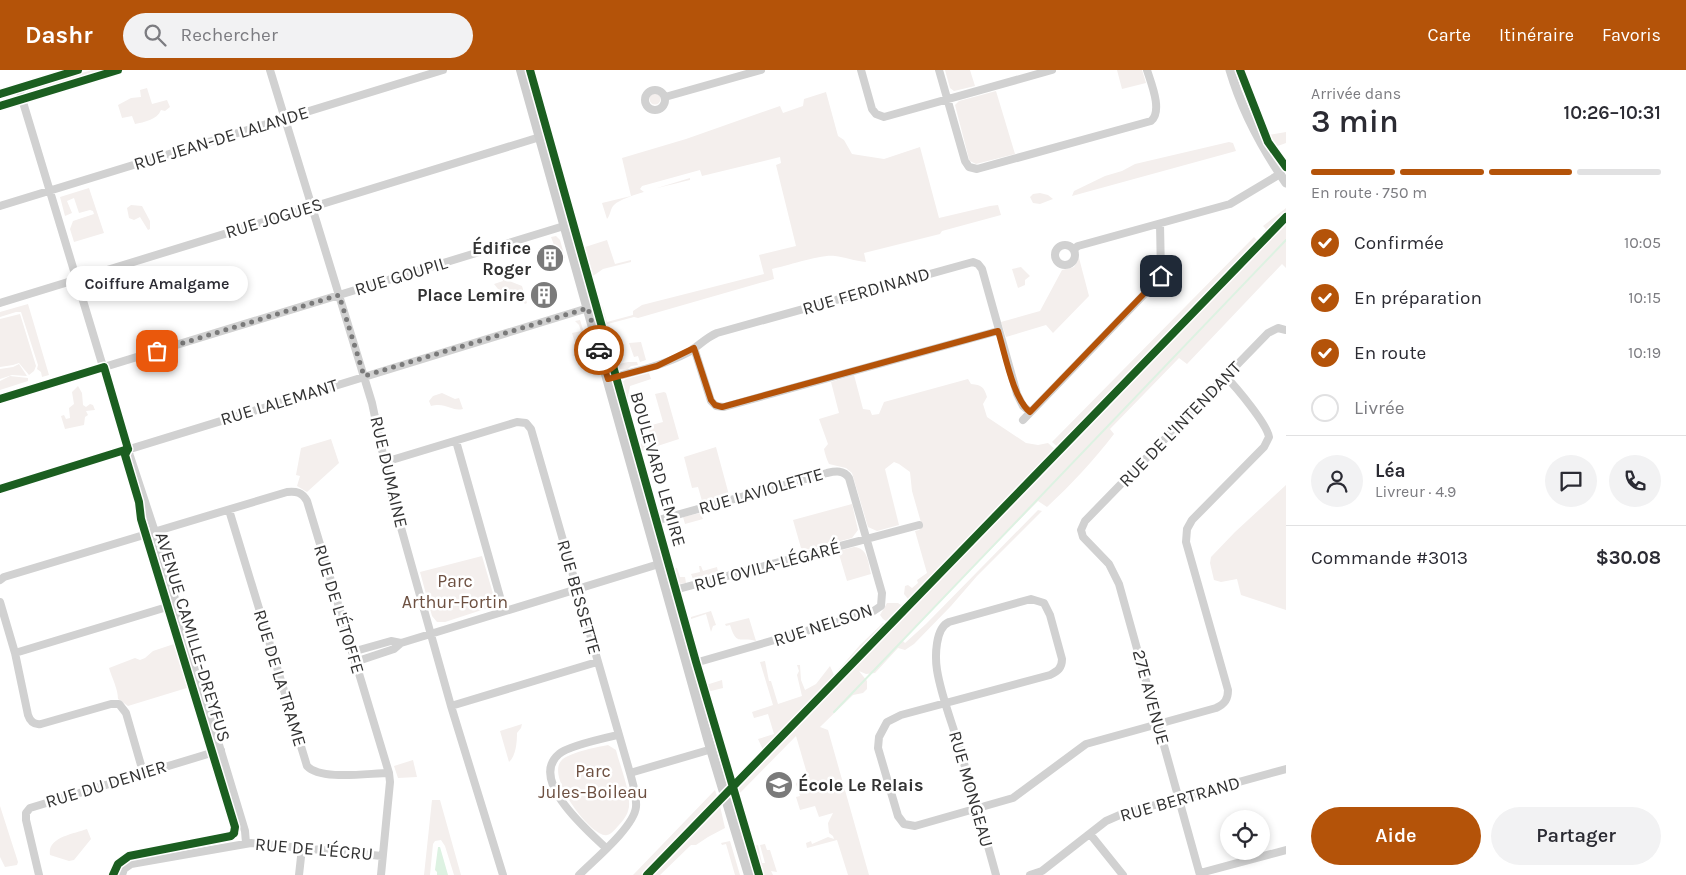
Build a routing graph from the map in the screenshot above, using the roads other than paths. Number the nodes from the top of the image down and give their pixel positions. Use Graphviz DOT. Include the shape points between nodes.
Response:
graph roads {
  1 [pos="78,70"];
  2 [pos="118,70"];
  3 [pos="270,70"];
  4 [pos="443,70"];
  5 [pos="521,70"];
  6 [pos="761,70"];
  7 [pos="861,70"];
  8 [pos="939,70"];
  9 [pos="1052,70"];
  10 [pos="1147,70"];
  11 [pos="1230,70"];
  12 [pos="19,89"];
  13 [pos="0,94"];
  14 [pos="665,97"];
  15 [pos="22,100"];
  16 [pos="947,100"];
  17 [pos="0,106"];
  18 [pos="285,118"];
  19 [pos="540,137"];
  20 [pos="1280,174"];
  21 [pos="1286,183"];
  22 [pos="50,191"];
  23 [pos="0,206"];
  24 [pos="312,207"];
  25 [pos="1160,224"];
  26 [pos="564,226"];
  27 [pos="1074,249"];
  28 [pos="76,280"];
  29 [pos="339,295"];
  30 [pos="0,303"];
  31 [pos="588,308"];
  32 [pos="1286,330"];
  33 [pos="998,331"];
  34 [pos="694,348"];
  35 [pos="104,368"];
  36 [pos="364,376"];
  37 [pos="1226,377"];
  38 [pos="608,379"];
  39 [pos="0,399"];
  40 [pos="1030,412"];
  41 [pos="1023,420"];
  42 [pos="456,441"];
  43 [pos="128,449"];
  44 [pos="385,462"];
  45 [pos="845,473"];
  46 [pos="0,489"];
  47 [pos="229,510"];
  48 [pos="648,523"];
  49 [pos="919,525"];
  50 [pos="1081,530"];
  51 [pos="155,532"];
  52 [pos="866,539"];
  53 [pos="660,564"];
  54 [pos="0,580"];
  55 [pos="577,589"];
  56 [pos="668,592"];
  57 [pos="0,602"];
  58 [pos="177,604"];
  59 [pos="504,611"];
  60 [pos="430,634"];
  61 [pos="401,643"];
  62 [pos="352,652"];
  63 [pos="15,653"];
  64 [pos="355,662"];
  65 [pos="597,662"];
  66 [pos="688,665"];
  67 [pos="946,702"];
  68 [pos="452,706"];
  69 [pos="1158,725"];
  70 [pos="618,734"];
  71 [pos="712,749"];
  72 [pos="221,750"];
  73 [pos="1286,770"];
  74 [pos="144,772"];
  75 [pos="389,773"];
  76 [pos="630,773"];
  77 [pos="1179,798"];
  78 [pos="978,809"];
  79 [pos="1090,834"];
  80 [pos="246,843"];
  81 [pos="302,848"];
  82 [pos="606,848"];
  83 [pos="1286,850"];
  84 [pos="382,856"];
  85 [pos="1048,871"];
  86 [pos="1200,874"];
  87 [pos="38,875"];
  88 [pos="122,875"];
  89 [pos="299,875"];
  90 [pos="380,875"];
  91 [pos="503,875"];
  92 [pos="579,875"];
  93 [pos="749,875"];
  94 [pos="996,875"];
  95 [pos="1030,875"];
  96 [pos="1123,875"];
  1 -- 12 [label="main road"];
  2 -- 15 [label="main road"];
  3 -- 18 [label="street, RUE DUMAINE"];
  4 -- 18 [label="street, RUE JEAN-DE LALANDE"];
  5 -- 19 [label="main road, BOULEVARD LEMIRE"];
  6 -- 14 [label="street"];
  7 -- 16 [label="street" via="872,109 880,116"];
  8 -- 16 [label="street"];
  9 -- 16 [label="street"];
  10 -- 16 [label="street" via="1157,107 1154,120 975,169 968,168"];
  11 -- 20 [label="street" via="1254,131"];
  12 -- 13 [label="main road"];
  12 -- 15 [label="street, AVENUE CAMILLE-DREYFUS"];
  15 -- 17 [label="main road"];
  15 -- 22 [label="street, AVENUE CAMILLE-DREYFUS"];
  18 -- 22 [label="street, RUE JEAN-DE LALANDE"];
  18 -- 24 [label="street, RUE DUMAINE"];
  19 -- 24 [label="street, RUE JOGUES"];
  19 -- 26 [label="main road, BOULEVARD LEMIRE"];
  20 -- 21 [label="street"];
  20 -- 25 [label="street" via="1234,203"];
  22 -- 23 [label="street, RUE JEAN-DE LALANDE"];
  22 -- 28 [label="street, AVENUE CAMILLE-DREYFUS"];
  24 -- 28 [label="street, RUE JOGUES"];
  24 -- 29 [label="street, RUE DUMAINE"];
  25 -- 27 [label="street"];
  25 -- 40 [label="street" via="1161,277"];
  26 -- 29 [label="street, RUE GOUPIL"];
  26 -- 31 [label="main road, BOULEVARD LEMIRE"];
  28 -- 30 [label="street, RUE JOGUES"];
  28 -- 35 [label="street, AVENUE CAMILLE-DREYFUS"];
  29 -- 35 [label="street, RUE GOUPIL"];
  29 -- 36 [label="street, RUE DUMAINE"];
  31 -- 36 [label="street, RUE LALEMANT"];
  31 -- 38 [label="main road, BOULEVARD LEMIRE"];
  32 -- 37 [label="street, RUE DE L'INTENDANT" via="1272,330"];
  33 -- 34 [label="street" via="722,407 711,400"];
  33 -- 34 [label="street, RUE FERDINAND" via="982,269 971,262 717,333"];
  33 -- 40 [label="street, RUE FERDINAND" via="1017,394"];
  34 -- 38 [label="street, RUE FERDINAND" via="657,366"];
  35 -- 39 [label="street, RUE GOUPIL"];
  35 -- 43 [label="street, AVENUE CAMILLE-DREYFUS"];
  36 -- 43 [label="street, RUE LALEMANT"];
  36 -- 44 [label="street, RUE DUMAINE"];
  37 -- 50 [label="street, RUE DE L'INTENDANT" via="1085,521"];
  37 -- 69 [label="street" via="1266,428 1269,437 1264,447 1192,520 1186,533 1228,690 1227,698 1216,708"];
  38 -- 48 [label="main road, BOULEVARD LEMIRE"];
  40 -- 41 [label="street"];
  42 -- 44 [label="street"];
  42 -- 55 [label="street, RUE BESSETTE" via="517,422 526,423 531,429"];
  42 -- 59 [label="street"];
  43 -- 46 [label="street, RUE LALEMANT"];
  43 -- 51 [label="street, AVENUE CAMILLE-DREYFUS"];
  44 -- 60 [label="street, RUE DUMAINE"];
  45 -- 48 [label="street, RUE LAVIOLETTE" via="827,473"];
  45 -- 52 [label="street, RUE NELSON"];
  47 -- 51 [label="street, RUE DE L'ÉTOFFE"];
  47 -- 62 [label="street, RUE DE L'ÉTOFFE" via="287,492 303,495"];
  47 -- 75 [label="street, RUE DE LA TRAME" via="307,766 317,772 338,775"];
  48 -- 53 [label="main road, BOULEVARD LEMIRE"];
  49 -- 52 [label="street, RUE OVILA-LÉGARÉ"];
  50 -- 69 [label="street, 27E AVENUE" via="1083,537 1109,564 1118,580"];
  51 -- 54 [label="street, RUE DE L'ÉTOFFE"];
  51 -- 58 [label="street, AVENUE CAMILLE-DREYFUS"];
  52 -- 56 [label="street, RUE OVILA-LÉGARÉ"];
  52 -- 66 [label="street, RUE NELSON" via="882,596 881,606 875,611"];
  53 -- 55 [label="street"];
  53 -- 56 [label="main road, BOULEVARD LEMIRE"];
  55 -- 59 [label="street"];
  55 -- 65 [label="street, RUE BESSETTE"];
  56 -- 66 [label="main road, BOULEVARD LEMIRE"];
  57 -- 63 [label="street"];
  58 -- 63 [label="street"];
  58 -- 72 [label="street, AVENUE CAMILLE-DREYFUS"];
  59 -- 60 [label="street"];
  60 -- 61 [label="street"];
  60 -- 68 [label="street, RUE DUMAINE"];
  61 -- 62 [label="street" via="391,641"];
  61 -- 64 [label="street"];
  62 -- 64 [label="street, RUE DE L'ÉTOFFE"];
  63 -- 74 [label="street" via="31,721 41,724 119,704 126,713"];
  64 -- 75 [label="street, RUE DE L'ÉTOFFE"];
  65 -- 68 [label="street"];
  65 -- 70 [label="street, RUE BESSETTE"];
  66 -- 71 [label="main road, BOULEVARD LEMIRE"];
  67 -- 67 [label="street" via="936,663 938,637 943,626 1031,599 1044,603 1062,659 1058,670 1050,675"];
  67 -- 78 [label="street, RUE MONGEAU"];
  67 -- 78 [label="street" via="896,717 886,724 881,733 878,748 898,816 904,824 915,826"];
  68 -- 91 [label="street, RUE DUMAINE"];
  69 -- 77 [label="street, 27E AVENUE"];
  69 -- 78 [label="street" via="1086,744 1013,798"];
  70 -- 76 [label="street, RUE BESSETTE"];
  70 -- 82 [label="street" via="563,751 551,769 554,786 566,808"];
  71 -- 76 [label="street"];
  71 -- 93 [label="main road, BOULEVARD LEMIRE"];
  72 -- 74 [label="street, RUE DU DENIER"];
  72 -- 80 [label="street, AVENUE CAMILLE-DREYFUS"];
  73 -- 77 [label="street, RUE BERTRAND"];
  74 -- 87 [label="street, RUE DU DENIER" via="30,808 26,820"];
  75 -- 84 [label="street, RUE DE L'ÉTOFFE"];
  76 -- 82 [label="street, RUE BESSETTE" via="635,811 628,826"];
  77 -- 79 [label="street, RUE BERTRAND" via="1122,814 1106,821"];
  77 -- 86 [label="street, 27E AVENUE"];
  78 -- 94 [label="street, RUE MONGEAU"];
  79 -- 85 [label="street, RUE BERTRAND"];
  79 -- 96 [label="street"];
  80 -- 81 [label="street, RUE DE L'ÉCRU"];
  80 -- 88 [label="street" via="131,864"];
  81 -- 84 [label="street, RUE DE L'ÉCRU"];
  81 -- 89 [label="street"];
  82 -- 92 [label="street, RUE BESSETTE"];
  83 -- 86 [label="street"];
  84 -- 90 [label="street, RUE DE L'ÉTOFFE"];
  85 -- 95 [label="street, RUE BERTRAND"];
}
